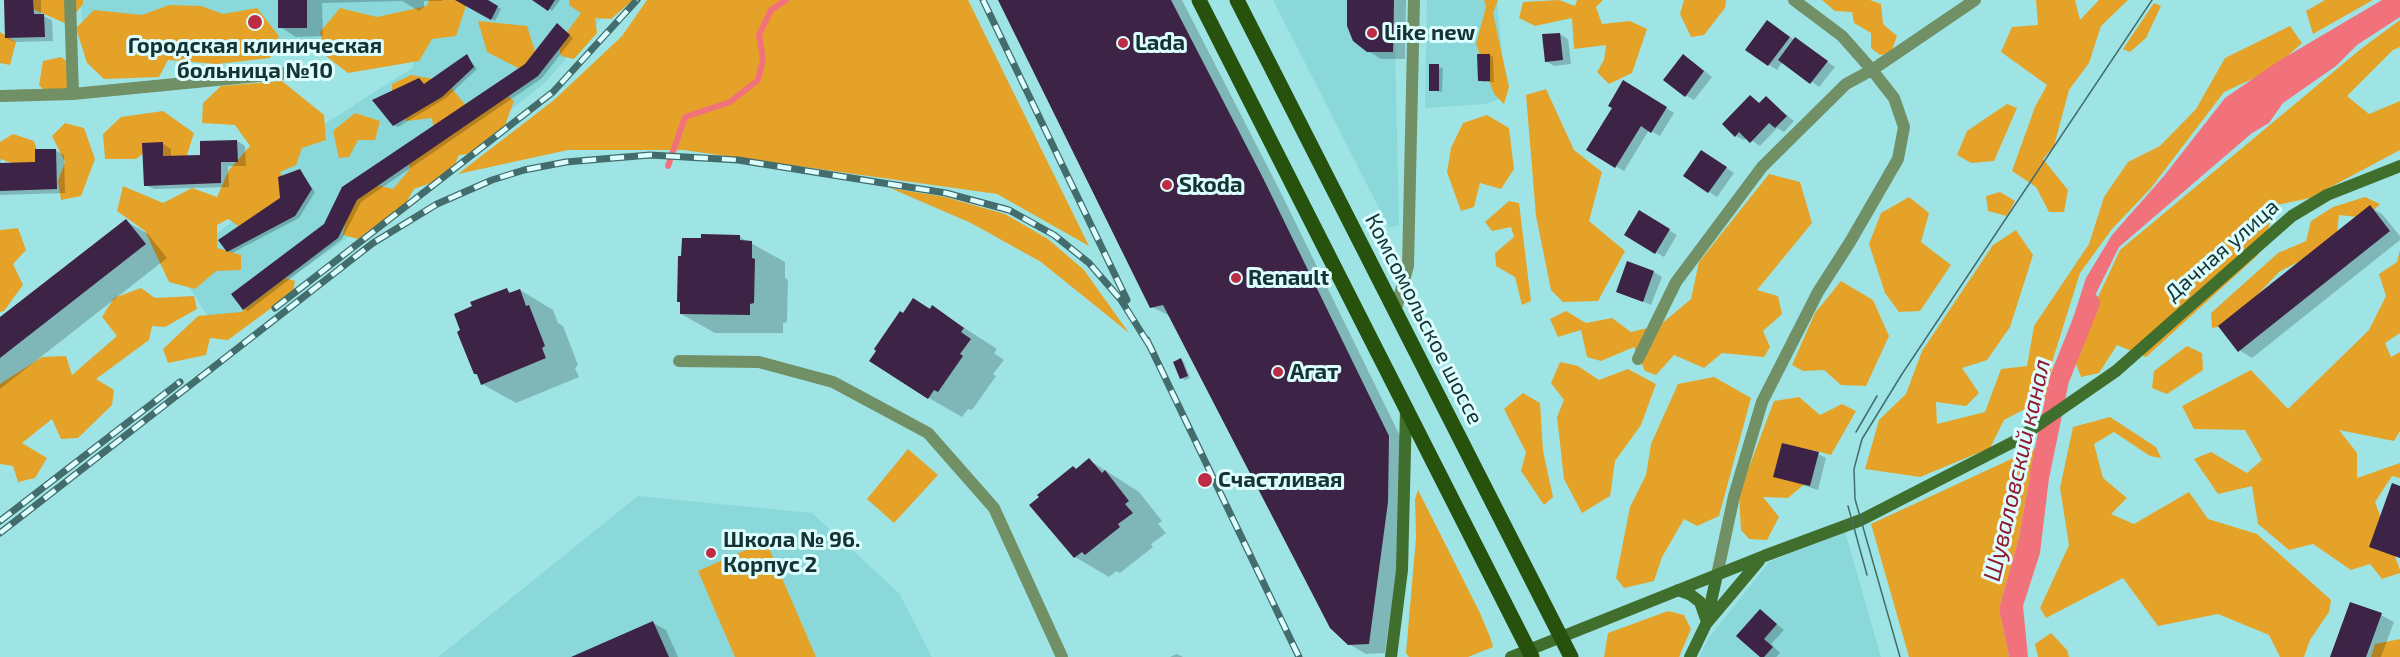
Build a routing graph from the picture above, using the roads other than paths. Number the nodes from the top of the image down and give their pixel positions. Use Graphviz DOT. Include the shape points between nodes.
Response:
graph roads {
  1 [pos="70,0"];
  2 [pos="1199,0"];
  3 [pos="1237,0"];
  4 [pos="1414,0"];
  5 [pos="1794,0"];
  6 [pos="1975,0"];
  7 [pos="1872,70"];
  8 [pos="309,71"];
  9 [pos="74,94"];
  10 [pos="0,96"];
  11 [pos="2400,166"];
  12 [pos="1395,312"];
  13 [pos="1638,359"];
  14 [pos="679,361"];
  15 [pos="1406,408"];
  16 [pos="1764,556"];
  17 [pos="1717,575"];
  18 [pos="1678,590"];
  19 [pos="1706,624"];
  20 [pos="1560,636"];
  21 [pos="1530,653"];
  22 [pos="1062,657"];
  23 [pos="1391,657"];
  24 [pos="1510,657"];
  25 [pos="1571,657"];
  26 [pos="1690,657"];
  1 -- 9 [label="street"];
  2 -- 15 [label="main road"];
  3 -- 12 [label="main road, Комсомольское шоссе"];
  4 -- 12 [label="street" via="1408,266"];
  5 -- 7 [label="street" via="1842,36"];
  6 -- 7 [label="street"];
  7 -- 13 [label="street" via="1846,84 1762,167 1676,282"];
  7 -- 17 [label="street" via="1894,98 1904,127 1898,159 1818,292 1762,402 1734,496"];
  8 -- 9 [label="street"];
  9 -- 10 [label="street"];
  11 -- 16 [label="street, Дачная улица" via="2327,195 2292,216 2116,371 2029,432 1861,520"];
  12 -- 20 [label="main road, Комсомольское шоссе"];
  14 -- 22 [label="street" via="759,362 833,382 928,433 994,508"];
  15 -- 21 [label="main road"];
  15 -- 23 [label="street" via="1402,570"];
  16 -- 17 [label="street, Дачная улица"];
  16 -- 19 [label="street"];
  17 -- 18 [label="street, Дачная улица"];
  17 -- 19 [label="street"];
  18 -- 19 [label="street" via="1700,602"];
  18 -- 20 [label="street, Дачная улица"];
  19 -- 26 [label="street"];
  20 -- 21 [label="street, Дачная улица"];
  20 -- 25 [label="main road, Комсомольское шоссе"];
  21 -- 24 [label="street, Дачная улица"];
}
